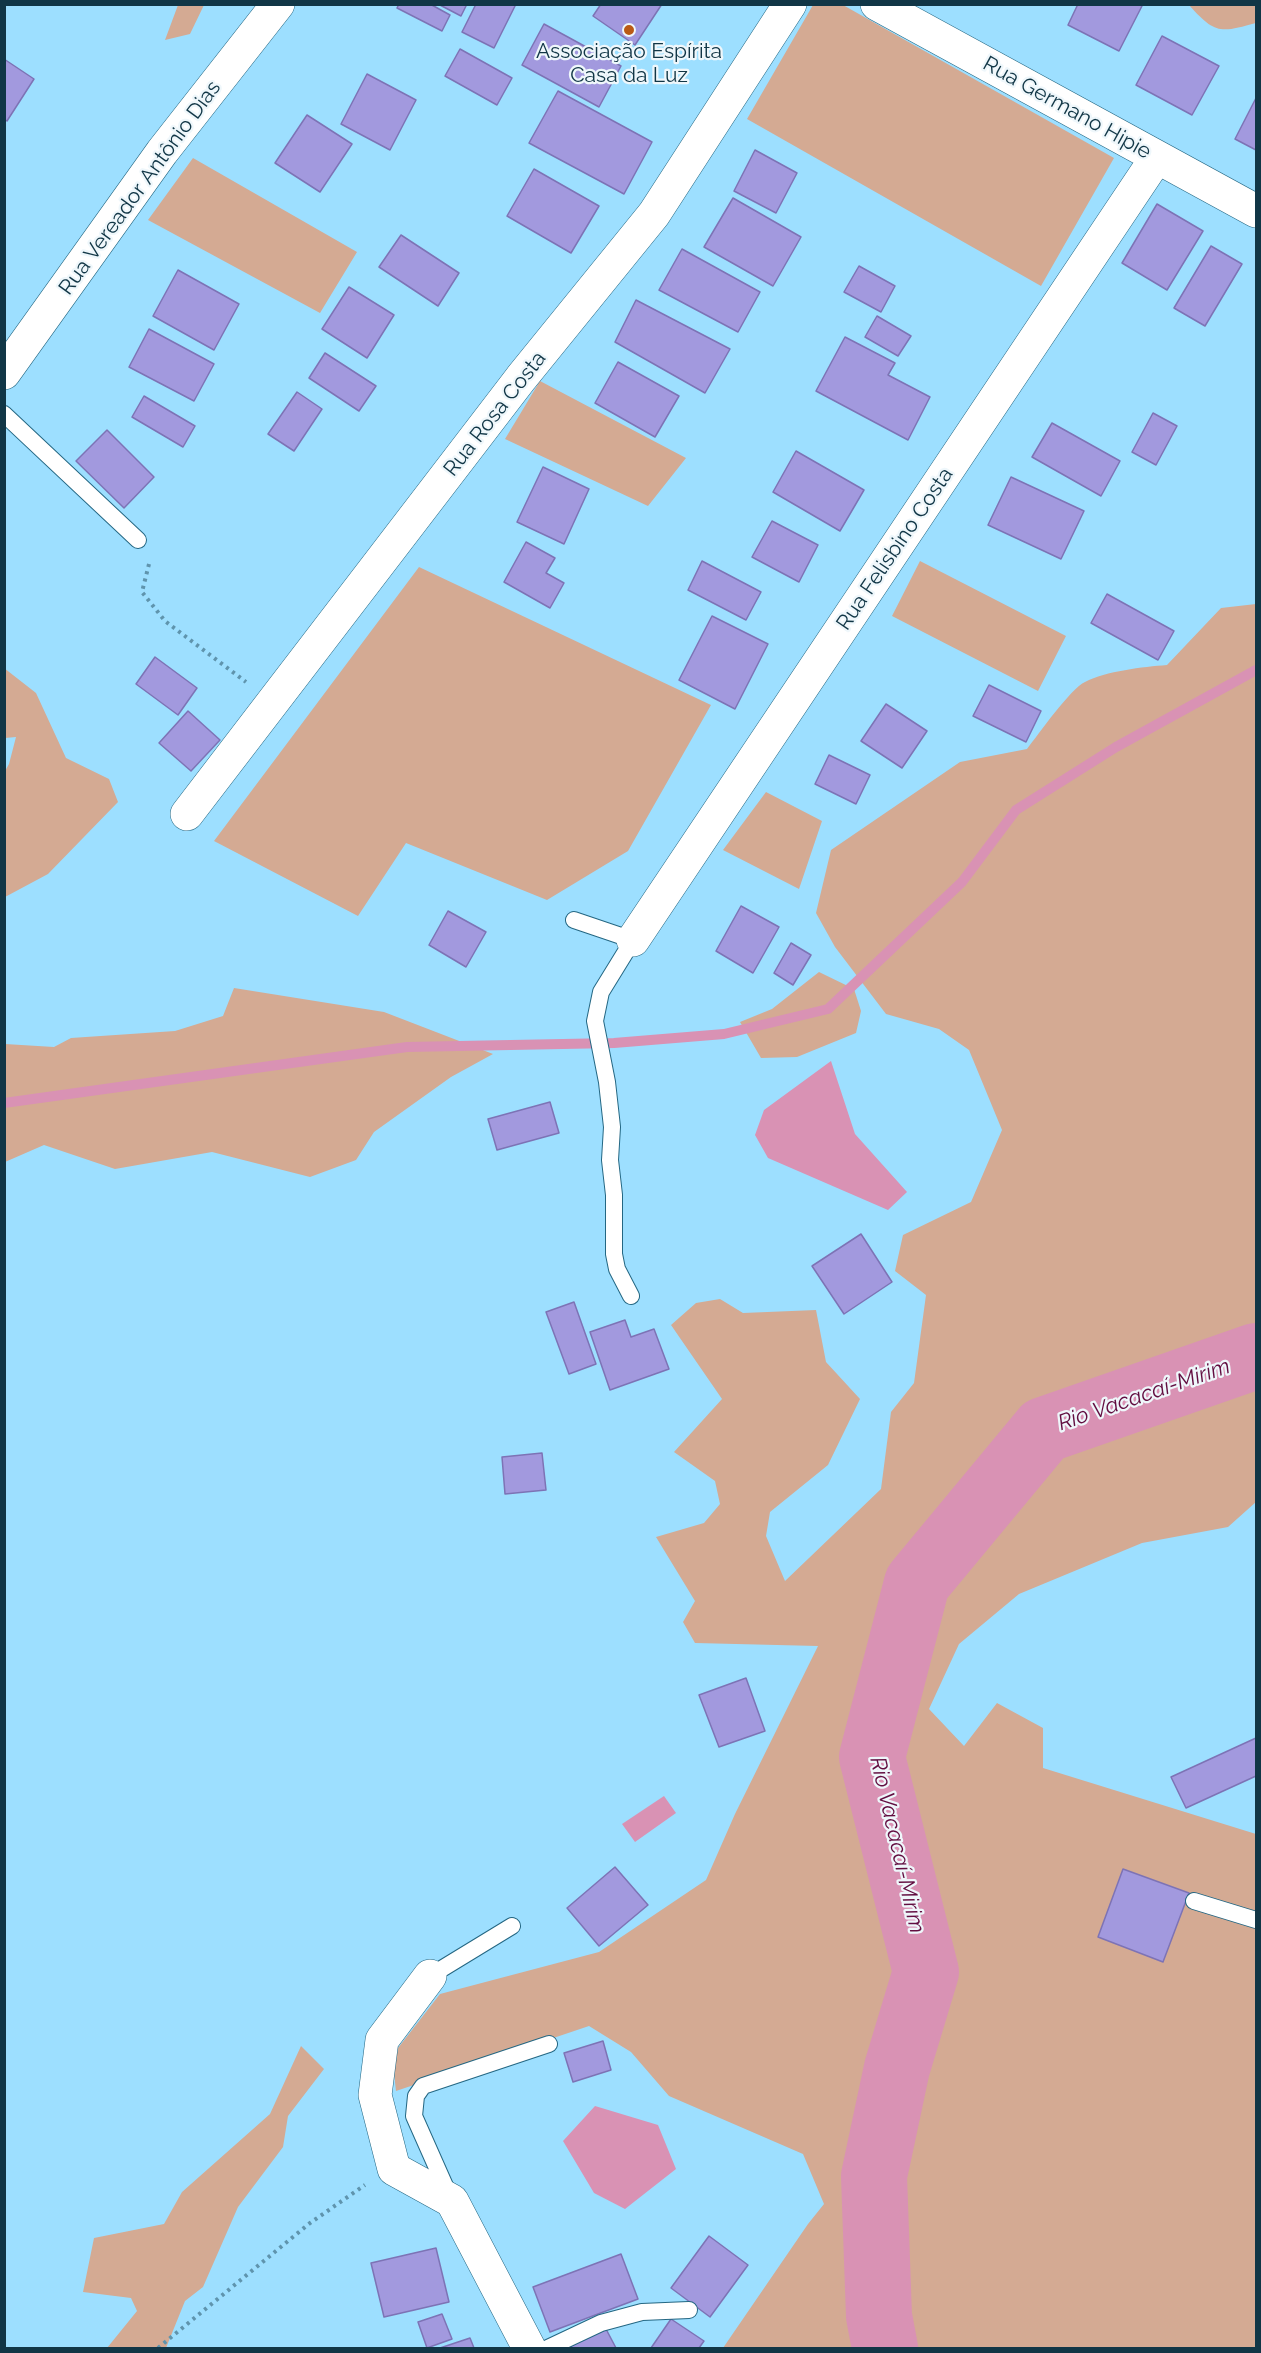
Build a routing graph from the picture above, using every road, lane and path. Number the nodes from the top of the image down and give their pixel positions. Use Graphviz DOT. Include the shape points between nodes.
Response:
graph roads {
  1 [pos="278,4"];
  2 [pos="790,4"];
  3 [pos="877,4"];
  4 [pos="1157,157"];
  5 [pos="1257,211"];
  6 [pos="7,364"];
  7 [pos="4,414"];
  8 [pos="138,540"];
  9 [pos="273,702"];
  10 [pos="187,814"];
  11 [pos="574,920"];
  12 [pos="633,940"];
  13 [pos="631,1296"];
  14 [pos="1194,1901"];
  15 [pos="1257,1920"];
  16 [pos="512,1926"];
  17 [pos="430,1976"];
  18 [pos="549,2044"];
  19 [pos="394,2169"];
  20 [pos="452,2201"];
  21 [pos="689,2310"];
  22 [pos="158,2349"];
  23 [pos="529,2349"];
  24 [pos="548,2349"];
  1 -- 6 [label="street, Rua Vereador Antônio Dias" via="162,152"];
  2 -- 9 [label="street, Rua Rosa Costa" via="654,214 521,378"];
  3 -- 4 [label="street, Rua Germano Hipie"];
  4 -- 5 [label="street, Rua Germano Hipie"];
  4 -- 12 [label="street, Rua Felisbino Costa"];
  7 -- 8 [label="lane"];
  8 -- 9 [label="path" via="150,560 142,592 165,621"];
  9 -- 10 [label="street, Rua Rosa Costa"];
  11 -- 12 [label="lane"];
  12 -- 13 [label="lane" via="601,992 595,1021 612,1127 614,1254"];
  14 -- 15 [label="lane"];
  16 -- 17 [label="lane"];
  17 -- 19 [label="street" via="382,2040 375,2096"];
  18 -- 20 [label="lane" via="423,2086 416,2097 414,2116"];
  19 -- 20 [label="street"];
  19 -- 22 [label="path" via="310,2223"];
  20 -- 23 [label="street"];
  21 -- 24 [label="lane" via="642,2312 601,2323"];
}
